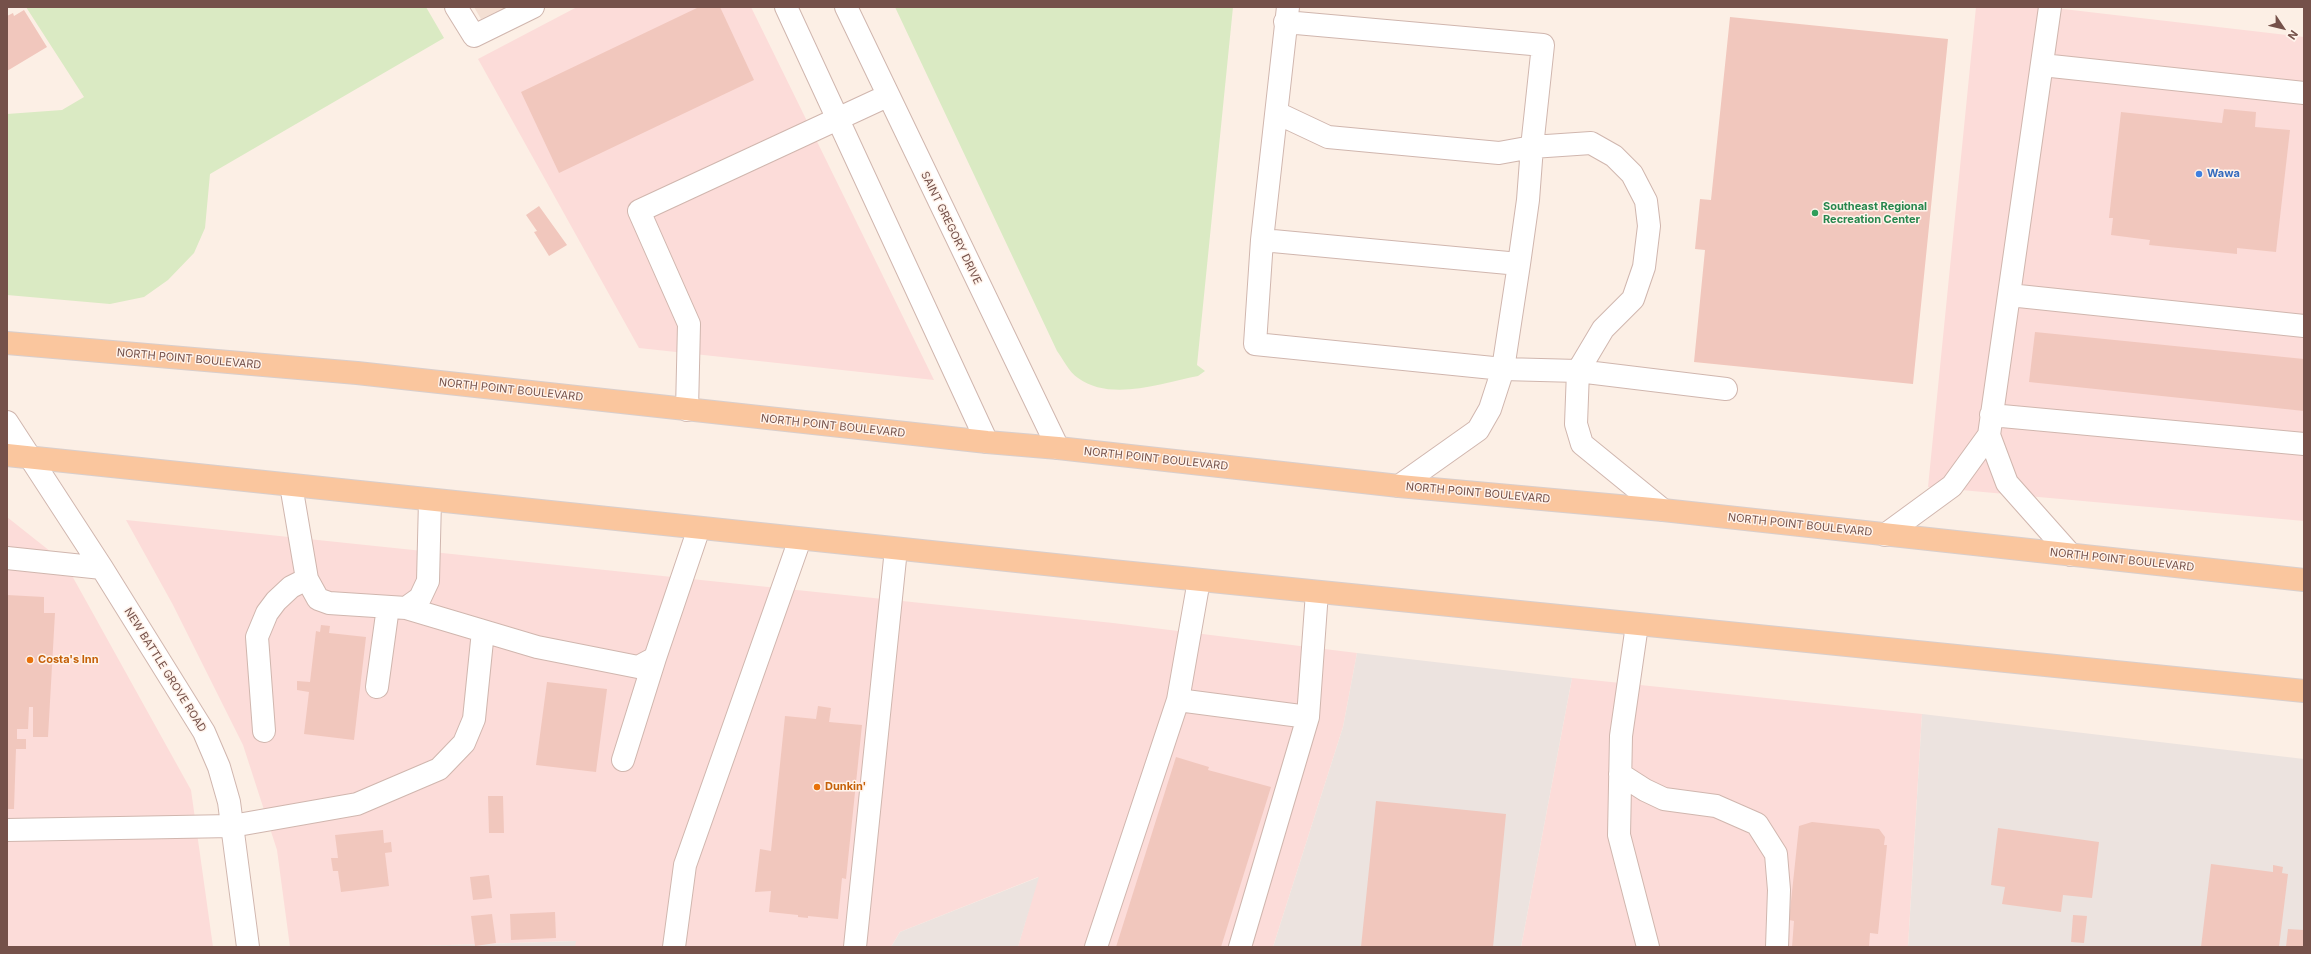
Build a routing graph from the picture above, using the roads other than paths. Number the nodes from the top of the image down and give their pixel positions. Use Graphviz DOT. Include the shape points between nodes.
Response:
graph roads {
  1 [pos="456,7"];
  2 [pos="533,7"];
  3 [pos="786,7"];
  4 [pos="846,7"];
  5 [pos="2050,7"];
  6 [pos="1287,15"];
  7 [pos="2042,65"];
  8 [pos="2304,93"];
  9 [pos="887,96"];
  10 [pos="1277,113"];
  11 [pos="837,118"];
  12 [pos="1532,147"];
  13 [pos="1262,240"];
  14 [pos="1519,264"];
  15 [pos="2009,295"];
  16 [pos="2304,326"];
  17 [pos="7,343"];
  18 [pos="1503,369"];
  19 [pos="1578,371"];
  20 [pos="1726,389"];
  21 [pos="687,410"];
  22 [pos="7,422"];
  23 [pos="1990,425"];
  24 [pos="987,442"];
  25 [pos="2304,444"];
  26 [pos="1058,448"];
  27 [pos="7,456"];
  28 [pos="29,458"];
  29 [pos="291,485"];
  30 [pos="1399,486"];
  31 [pos="430,500"];
  32 [pos="1663,510"];
  33 [pos="699,528"];
  34 [pos="1885,535"];
  35 [pos="800,539"];
  36 [pos="896,549"];
  37 [pos="2071,555"];
  38 [pos="7,558"];
  39 [pos="102,568"];
  40 [pos="307,579"];
  41 [pos="1199,580"];
  42 [pos="2304,580"];
  43 [pos="1317,592"];
  44 [pos="397,607"];
  45 [pos="1637,625"];
  46 [pos="483,631"];
  47 [pos="655,658"];
  48 [pos="377,687"];
  49 [pos="2304,691"];
  50 [pos="1178,700"];
  51 [pos="1308,717"];
  52 [pos="264,732"];
  53 [pos="623,760"];
  54 [pos="1620,774"];
  55 [pos="232,826"];
  56 [pos="7,830"];
  57 [pos="248,947"];
  58 [pos="674,947"];
  59 [pos="855,947"];
  60 [pos="1096,947"];
  61 [pos="1240,947"];
  62 [pos="1648,947"];
  63 [pos="1777,947"];
  1 -- 2 [label="street" via="474,36"];
  3 -- 11 [label="street"];
  4 -- 9 [label="street, SAINT GREGORY DRIVE"];
  5 -- 7 [label="street"];
  6 -- 10 [label="street"];
  6 -- 12 [label="street" via="1543,45"];
  7 -- 8 [label="street"];
  7 -- 15 [label="street"];
  9 -- 11 [label="street"];
  9 -- 26 [label="street, SAINT GREGORY DRIVE"];
  10 -- 12 [label="street" via="1328,137 1499,152"];
  10 -- 13 [label="street"];
  11 -- 21 [label="street" via="639,211 689,324"];
  11 -- 24 [label="street"];
  12 -- 14 [label="street"];
  12 -- 19 [label="street" via="1591,144 1614,156 1632,174 1646,201 1649,226 1644,267 1633,299 1603,329"];
  13 -- 14 [label="street"];
  13 -- 18 [label="street" via="1254,344"];
  14 -- 18 [label="street"];
  15 -- 16 [label="street"];
  15 -- 23 [label="street"];
  17 -- 21 [label="main road, NORTH POINT BOULEVARD" via="357,373"];
  18 -- 19 [label="street"];
  18 -- 30 [label="street" via="1490,409 1478,430"];
  19 -- 20 [label="street"];
  19 -- 32 [label="street" via="1576,424 1582,444"];
  21 -- 24 [label="main road, NORTH POINT BOULEVARD"];
  22 -- 28 [label="street, NEW BATTLE GROVE ROAD"];
  23 -- 25 [label="street"];
  23 -- 34 [label="street" via="1952,486"];
  23 -- 37 [label="street" via="2007,483"];
  24 -- 26 [label="main road, NORTH POINT BOULEVARD"];
  26 -- 30 [label="main road, NORTH POINT BOULEVARD"];
  27 -- 28 [label="main road"];
  28 -- 29 [label="main road"];
  28 -- 39 [label="street, NEW BATTLE GROVE ROAD"];
  29 -- 31 [label="main road"];
  29 -- 40 [label="street"];
  30 -- 32 [label="main road, NORTH POINT BOULEVARD"];
  31 -- 33 [label="main road"];
  31 -- 44 [label="street" via="428,581 420,598"];
  32 -- 34 [label="main road, NORTH POINT BOULEVARD"];
  33 -- 35 [label="main road"];
  33 -- 47 [label="street"];
  34 -- 37 [label="main road, NORTH POINT BOULEVARD"];
  35 -- 36 [label="main road"];
  35 -- 58 [label="street" via="685,865"];
  36 -- 41 [label="main road"];
  36 -- 59 [label="street"];
  37 -- 42 [label="main road, NORTH POINT BOULEVARD"];
  38 -- 39 [label="street"];
  39 -- 55 [label="street, NEW BATTLE GROVE ROAD" via="204,732 219,767 229,802"];
  40 -- 44 [label="street" via="318,600 329,603"];
  40 -- 52 [label="street" via="291,587 276,601 267,613 257,637"];
  41 -- 43 [label="main road"];
  41 -- 50 [label="street"];
  43 -- 45 [label="main road"];
  43 -- 51 [label="street"];
  44 -- 46 [label="street"];
  44 -- 48 [label="street"];
  45 -- 49 [label="main road" via="2025,661"];
  45 -- 54 [label="street" via="1621,736"];
  46 -- 47 [label="street" via="537,647 618,664 638,667"];
  46 -- 55 [label="street" via="474,719 464,743 439,769 357,804"];
  47 -- 53 [label="street"];
  50 -- 51 [label="street"];
  50 -- 60 [label="street"];
  51 -- 61 [label="street"];
  54 -- 62 [label="street" via="1619,835"];
  54 -- 63 [label="street" via="1664,799 1716,806 1757,824 1776,854 1779,890"];
  55 -- 56 [label="street"];
  55 -- 57 [label="street, NEW BATTLE GROVE ROAD"];
}
